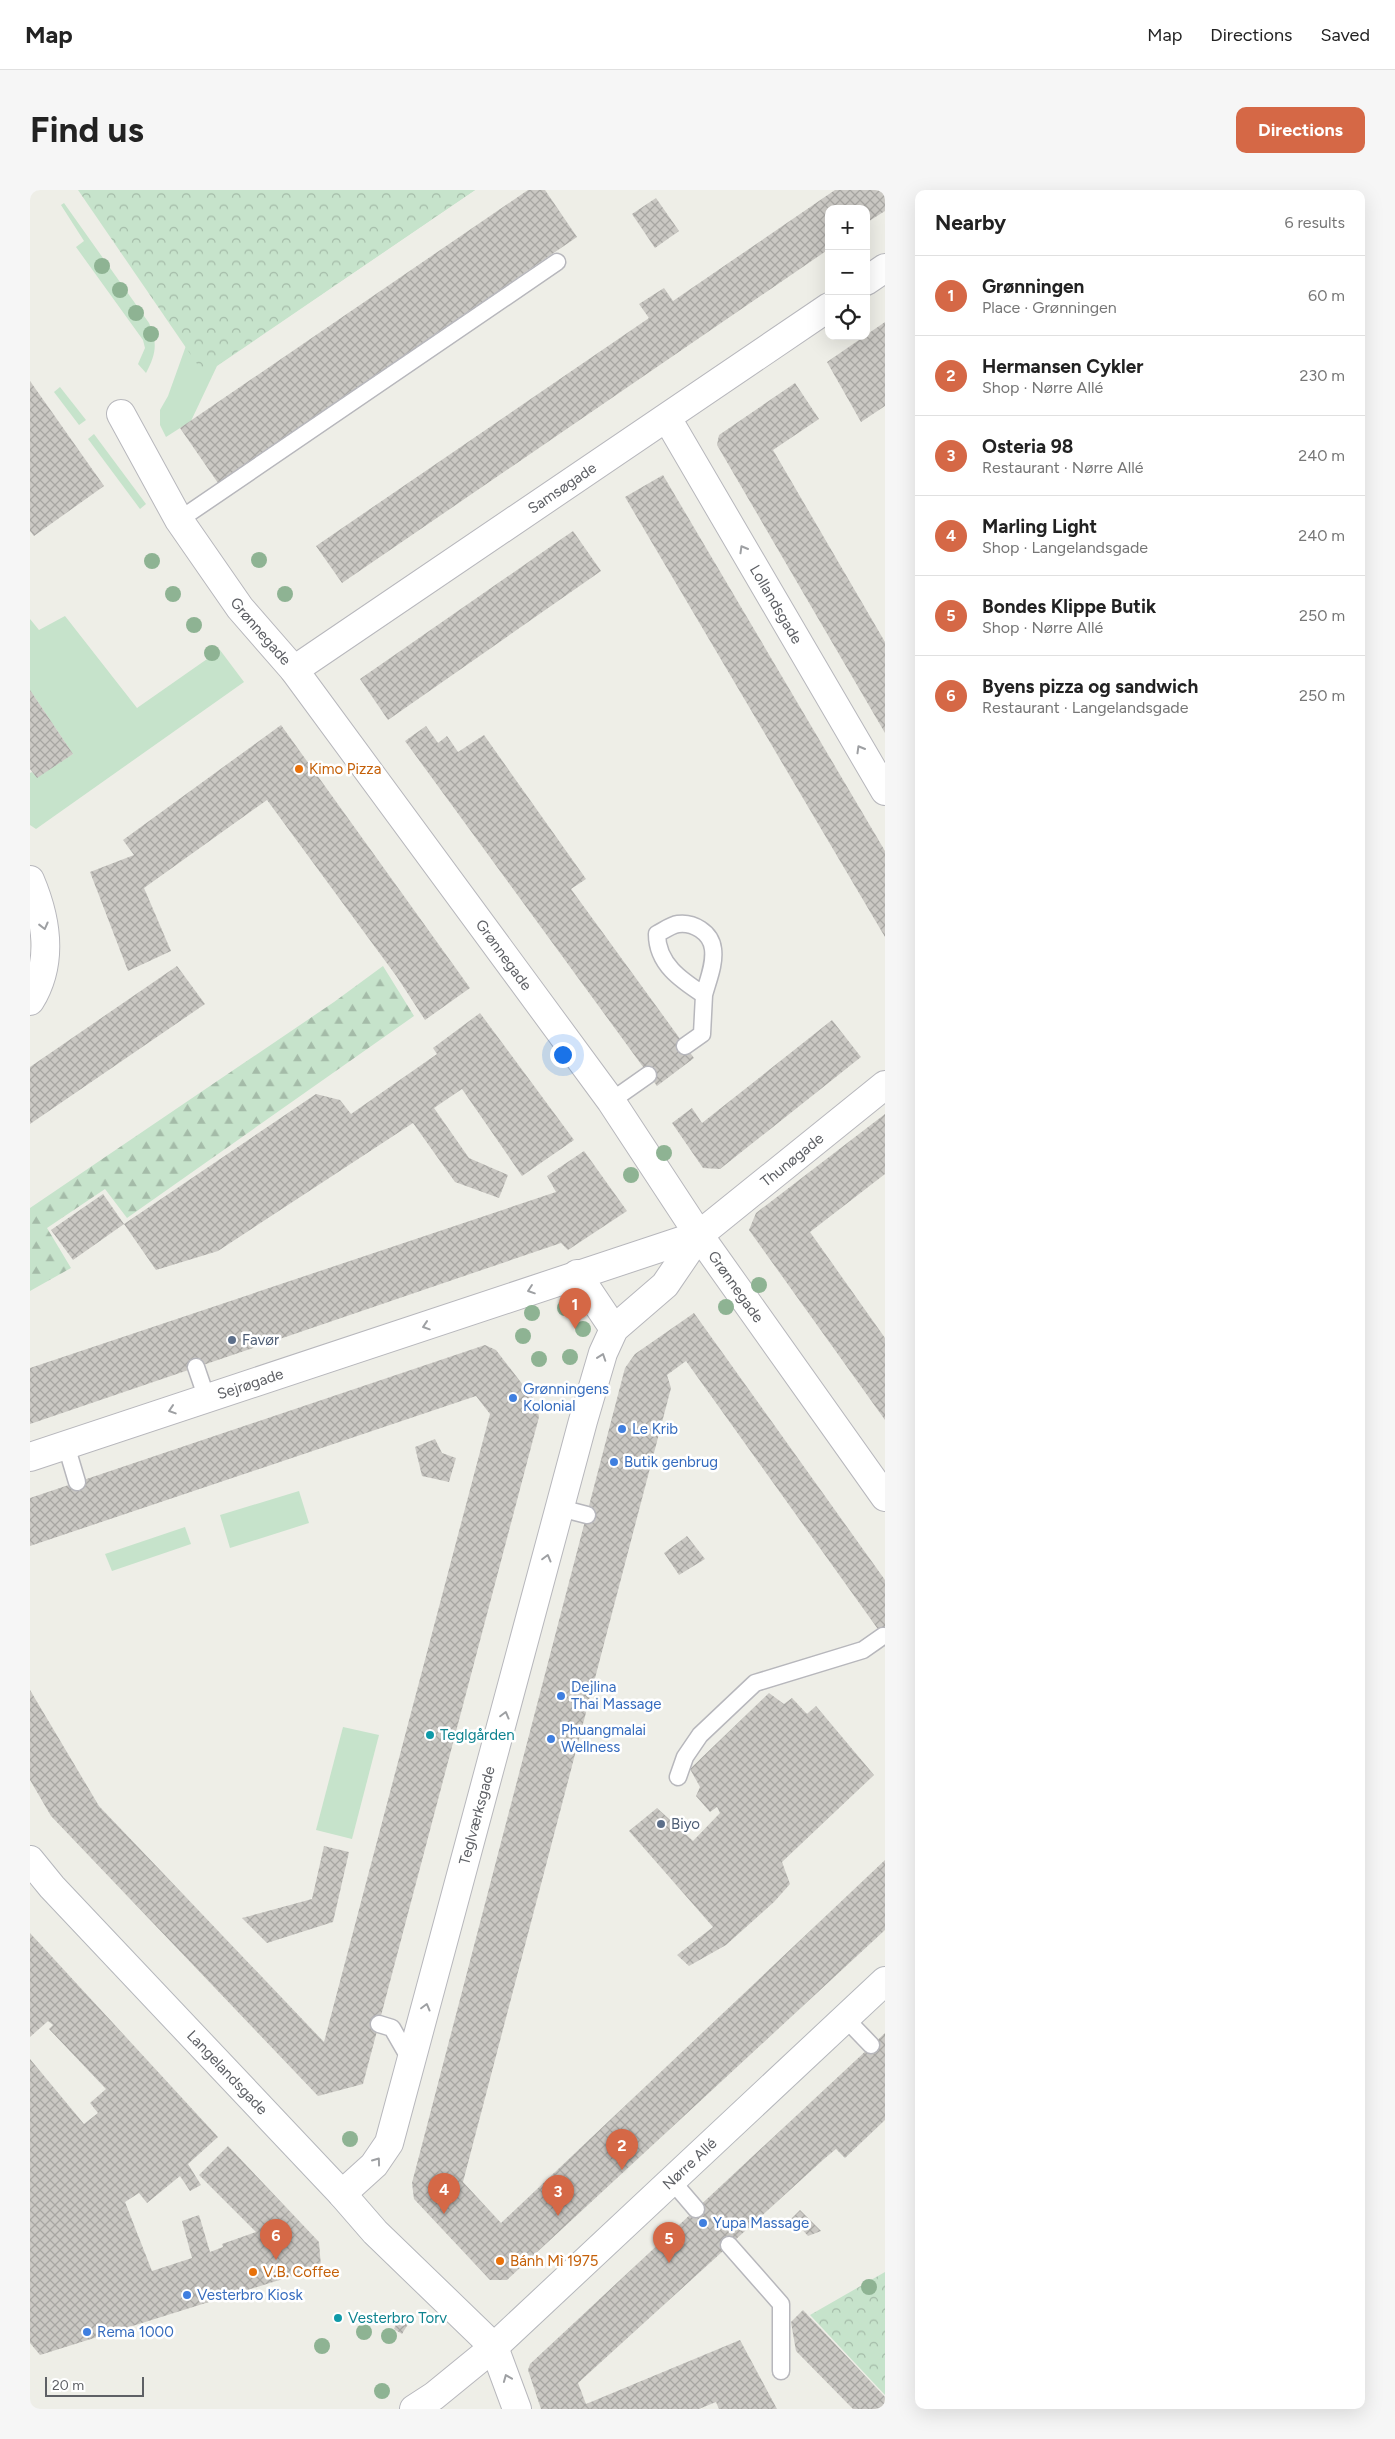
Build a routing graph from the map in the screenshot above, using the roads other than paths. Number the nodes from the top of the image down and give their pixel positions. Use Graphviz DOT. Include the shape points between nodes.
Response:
graph roads {
  1 [pos="557,262"];
  2 [pos="885,268"];
  3 [pos="870,278"];
  4 [pos="825,310"];
  5 [pos="121,414"];
  6 [pos="667,418"];
  7 [pos="179,520"];
  8 [pos="294,670"];
  9 [pos="885,791"];
  10 [pos="30,880"];
  11 [pos="704,995"];
  12 [pos="30,1001"];
  13 [pos="685,1046"];
  14 [pos="648,1075"];
  15 [pos="885,1085"];
  16 [pos="611,1101"];
  17 [pos="699,1234"];
  18 [pos="577,1274"];
  19 [pos="614,1330"];
  20 [pos="196,1367"];
  21 [pos="206,1399"];
  22 [pos="66,1445"];
  23 [pos="30,1457"];
  24 [pos="77,1482"];
  25 [pos="885,1497"];
  26 [pos="560,1508"];
  27 [pos="587,1515"];
  28 [pos="883,1636"];
  29 [pos="678,1777"];
  30 [pos="30,1860"];
  31 [pos="885,1981"];
  32 [pos="845,2018"];
  33 [pos="379,2024"];
  34 [pos="871,2045"];
  35 [pos="411,2061"];
  36 [pos="672,2181"];
  37 [pos="342,2194"];
  38 [pos="696,2209"];
  39 [pos="729,2245"];
  40 [pos="494,2347"];
  41 [pos="781,2371"];
  42 [pos="414,2409"];
  43 [pos="517,2409"];
  1 -- 7 [label="lane"];
  2 -- 3 [label="street"];
  4 -- 6 [label="street, Samsøgade"];
  5 -- 7 [label="street, Grønnegade"];
  6 -- 8 [label="street, Samsøgade"];
  9 -- 6 [label="street, Lollandsgade, one-way"];
  7 -- 8 [label="street, Grønnegade" via="240,608"];
  8 -- 16 [label="street, Grønnegade"];
  10 -- 12 [label="street, one-way" via="46,932 47,950 45,967"];
  11 -- 13 [label="lane" via="702,1034"];
  14 -- 16 [label="lane"];
  15 -- 17 [label="street, Thunøgade"];
  16 -- 17 [label="street, Grønnegade"];
  17 -- 18 [label="street, Sejrøgade"];
  17 -- 19 [label="street" via="665,1285"];
  17 -- 25 [label="street, Grønnegade"];
  18 -- 19 [label="street"];
  18 -- 21 [label="street, Sejrøgade, one-way"];
  26 -- 19 [label="street, Teglværksgade, one-way" via="603,1353"];
  20 -- 21 [label="lane"];
  21 -- 22 [label="street, Sejrøgade, one-way"];
  22 -- 23 [label="street, Sejrøgade"];
  22 -- 24 [label="lane"];
  26 -- 27 [label="lane"];
  35 -- 26 [label="street, Teglværksgade, one-way"];
  28 -- 29 [label="lane" via="863,1650 755,1683 700,1735 685,1757"];
  30 -- 37 [label="street, Langelandsgade"];
  31 -- 32 [label="street, Nørre Allé"];
  32 -- 34 [label="lane"];
  32 -- 36 [label="street, Nørre Allé"];
  33 -- 35 [label="lane" via="392,2028"];
  37 -- 35 [label="street, Teglværksgade, one-way" via="374,2166 389,2143"];
  36 -- 38 [label="lane"];
  36 -- 40 [label="street, Nørre Allé"];
  37 -- 40 [label="street, Langelandsgade" via="375,2232"];
  39 -- 41 [label="lane" via="780,2304"];
  40 -- 42 [label="street"];
  43 -- 40 [label="street, one-way"];
}
